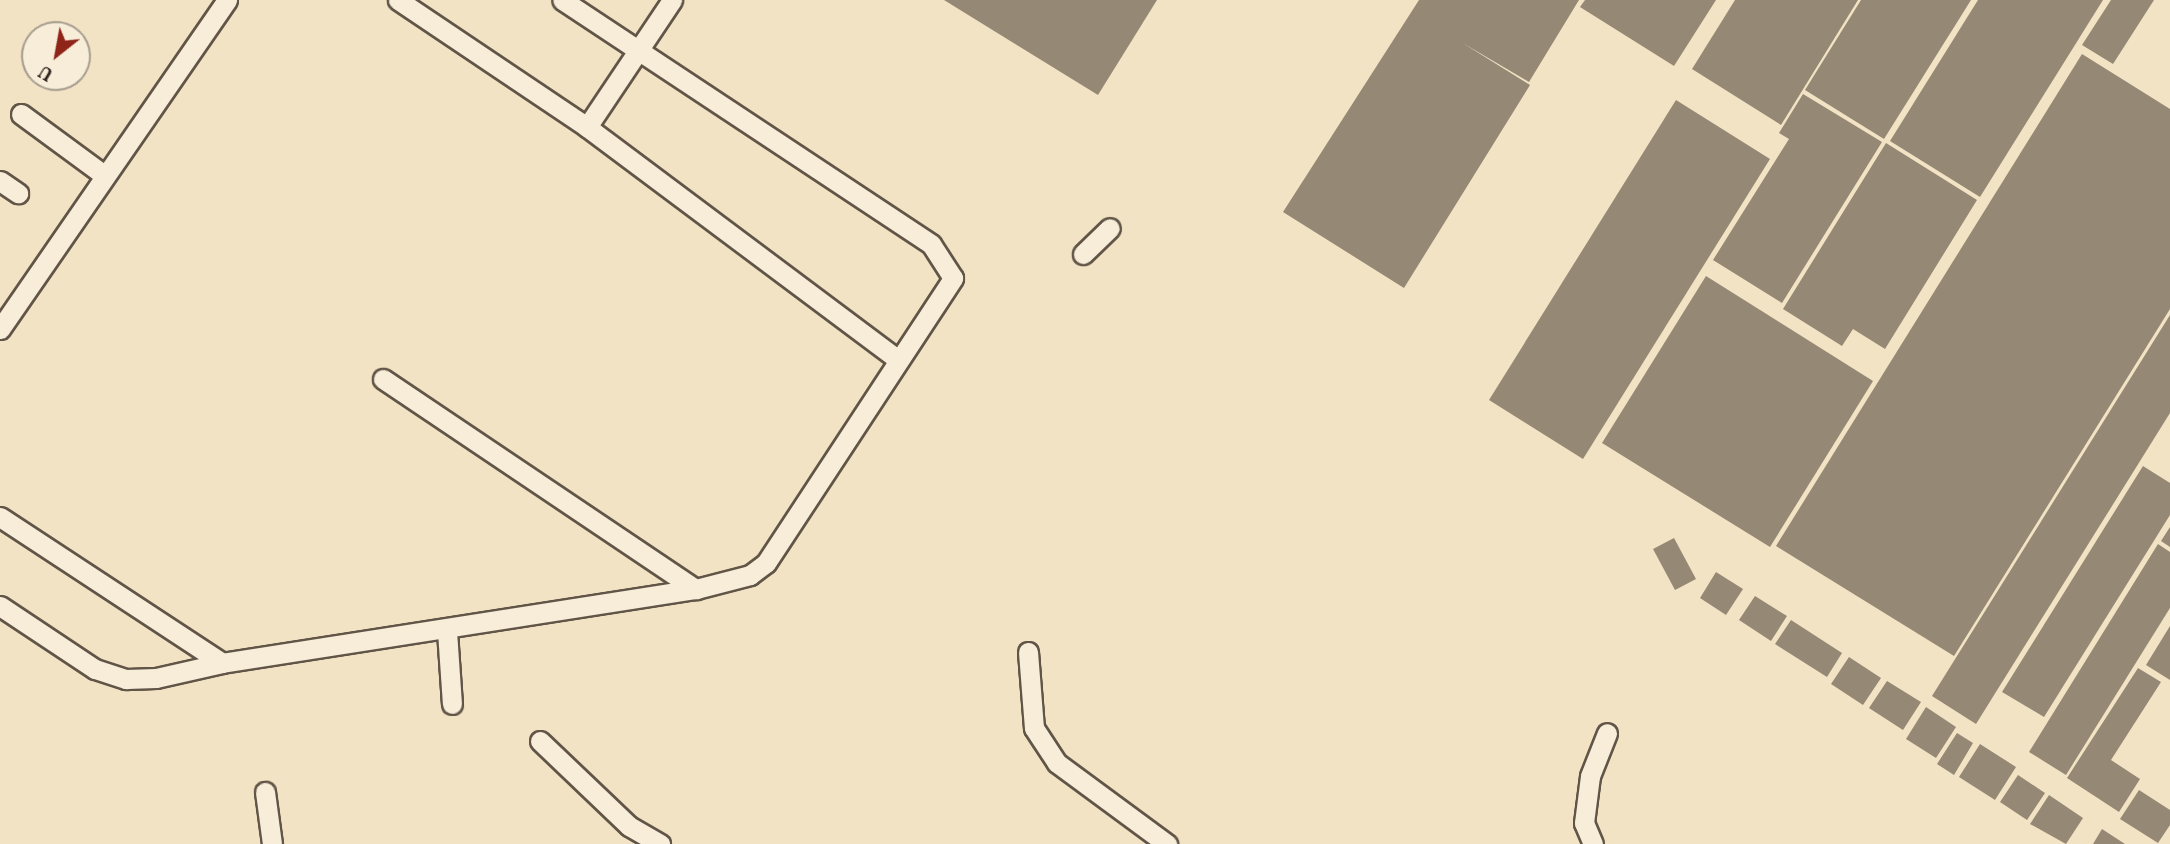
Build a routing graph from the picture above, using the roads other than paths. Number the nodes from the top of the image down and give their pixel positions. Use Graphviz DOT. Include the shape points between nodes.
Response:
graph roads {
  1 [pos="227,0"];
  2 [pos="398,0"];
  3 [pos="563,0"];
  4 [pos="673,0"];
  5 [pos="638,52"];
  6 [pos="21,114"];
  7 [pos="587,127"];
  8 [pos="104,175"];
  9 [pos="0,181"];
  10 [pos="18,193"];
  11 [pos="1110,228"];
  12 [pos="1083,254"];
  13 [pos="0,329"];
  14 [pos="897,359"];
  15 [pos="383,379"];
  16 [pos="0,517"];
  17 [pos="696,589"];
  18 [pos="0,606"];
  19 [pos="447,631"];
  20 [pos="1028,652"];
  21 [pos="222,663"];
  22 [pos="452,704"];
  23 [pos="1607,733"];
  24 [pos="540,741"];
  25 [pos="265,792"];
  26 [pos="272,844"];
  27 [pos="660,844"];
  28 [pos="1167,844"];
  29 [pos="1593,844"];
  1 -- 8 [label="lane"];
  2 -- 7 [label="lane"];
  3 -- 5 [label="lane"];
  4 -- 5 [label="lane"];
  5 -- 7 [label="lane"];
  5 -- 14 [label="lane" via="931,244 944,259 953,278"];
  6 -- 8 [label="lane"];
  7 -- 14 [label="lane"];
  8 -- 13 [label="lane"];
  9 -- 10 [label="lane"];
  11 -- 12 [label="lane"];
  14 -- 17 [label="lane" via="766,563 750,575"];
  15 -- 17 [label="lane"];
  16 -- 21 [label="lane"];
  17 -- 19 [label="lane"];
  18 -- 21 [label="lane" via="94,669 126,679 156,678"];
  19 -- 21 [label="lane"];
  19 -- 22 [label="lane"];
  20 -- 28 [label="lane" via="1034,728 1057,763"];
  23 -- 29 [label="lane" via="1590,776 1584,823"];
  24 -- 27 [label="lane" via="629,825"];
  25 -- 26 [label="lane"];
}
